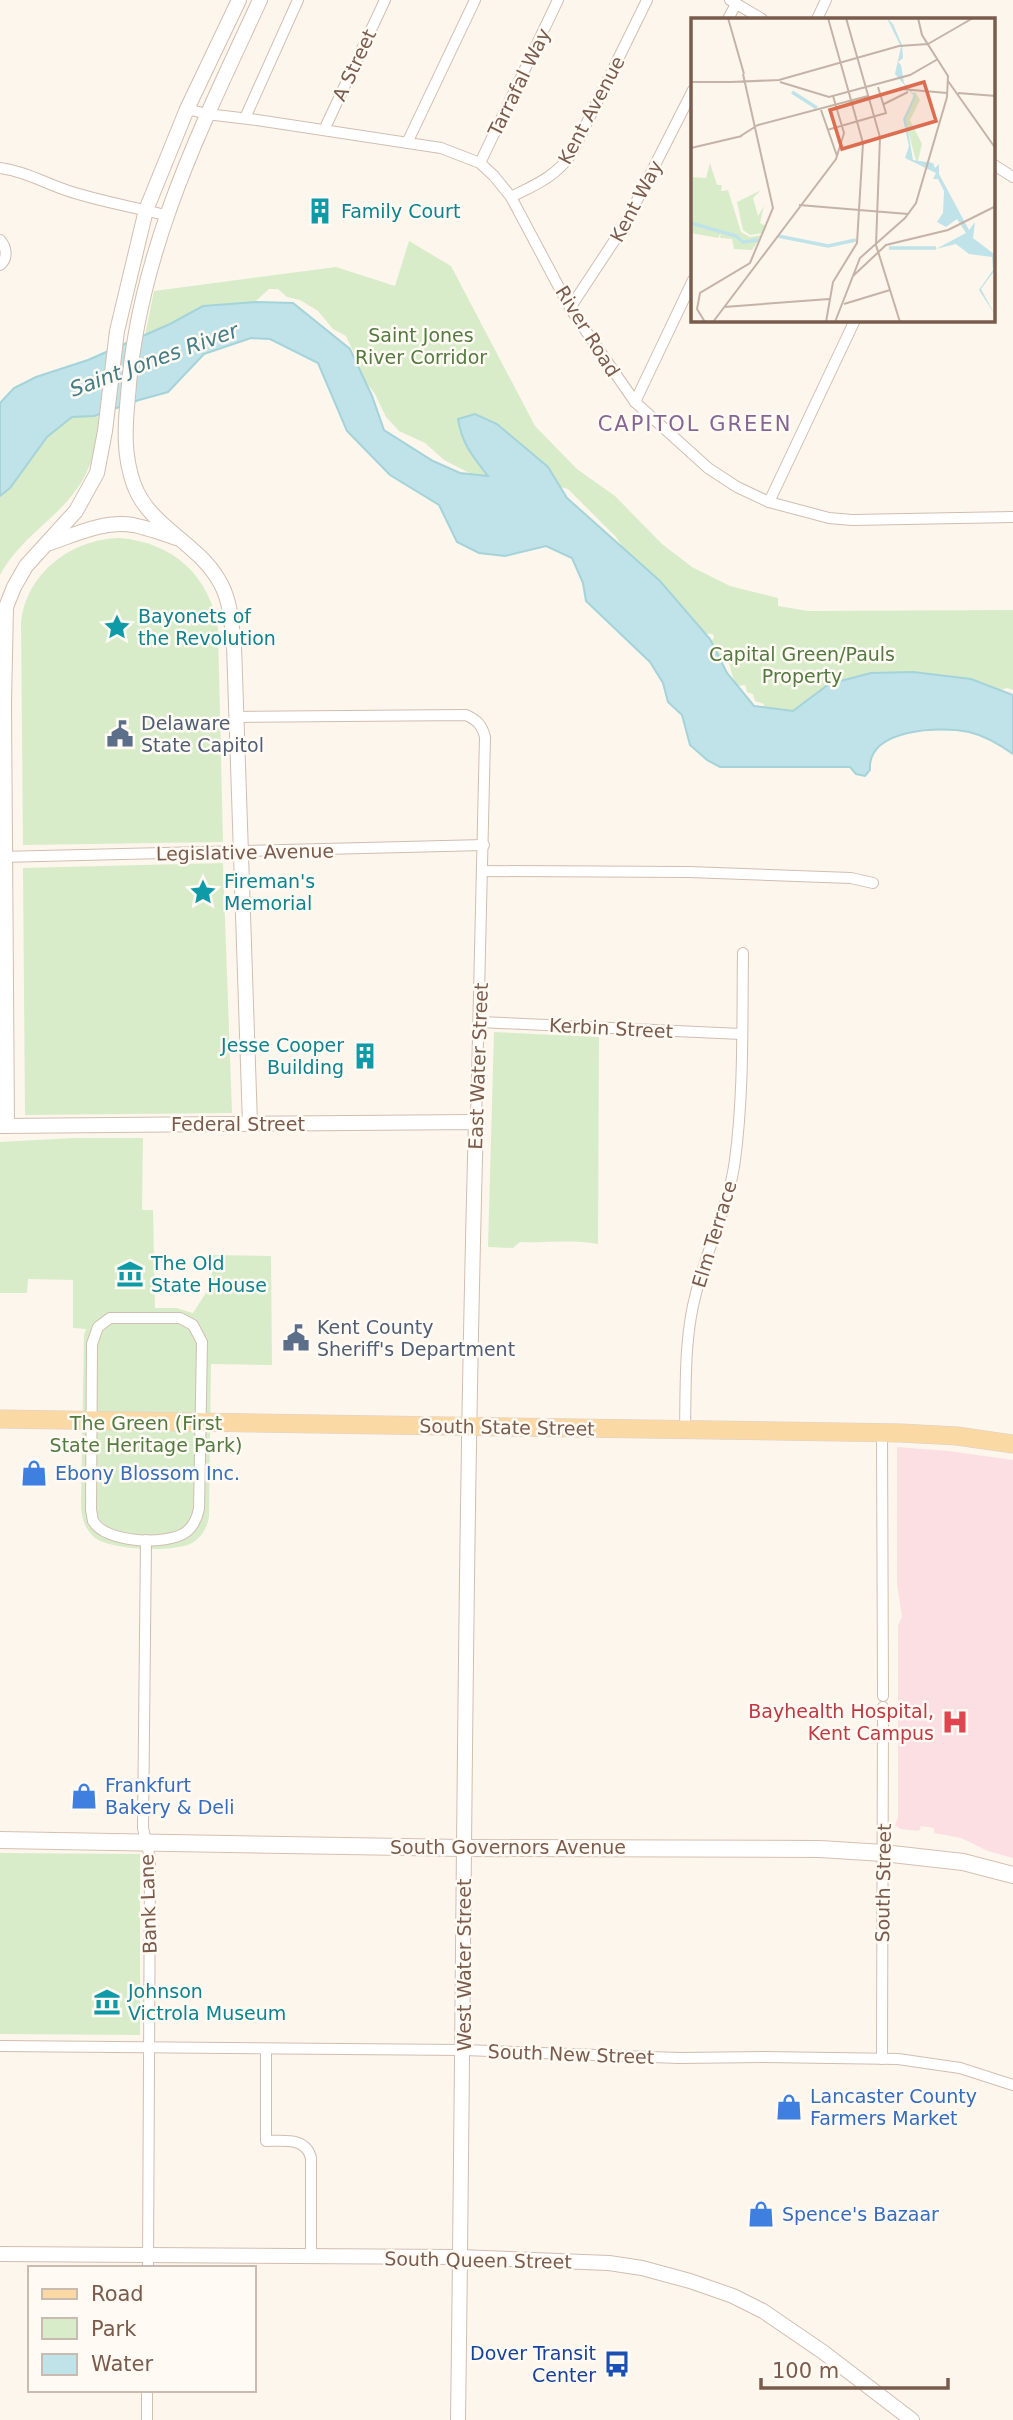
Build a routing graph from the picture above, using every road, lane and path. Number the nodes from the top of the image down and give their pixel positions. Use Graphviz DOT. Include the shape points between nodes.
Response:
graph roads {
  1 [pos="239,0"];
  2 [pos="260,0"];
  3 [pos="298,0"];
  4 [pos="384,0"];
  5 [pos="475,0"];
  6 [pos="558,0"];
  7 [pos="647,0"];
  8 [pos="826,0"];
  9 [pos="733,2"];
  10 [pos="760,18"];
  11 [pos="817,18"];
  12 [pos="691,94"];
  13 [pos="187,109"];
  14 [pos="207,114"];
  15 [pos="245,118"];
  16 [pos="324,130"];
  17 [pos="407,143"];
  18 [pos="480,163"];
  19 [pos="996,166"];
  20 [pos="0,168"];
  21 [pos="1013,177"];
  22 [pos="511,197"];
  23 [pos="146,210"];
  24 [pos="165,215"];
  25 [pos="0,240"];
  26 [pos="0,265"];
  27 [pos="691,284"];
  28 [pos="570,308"];
  29 [pos="854,322"];
  30 [pos="635,402"];
  31 [pos="769,502"];
  32 [pos="1013,517"];
  33 [pos="180,540"];
  34 [pos="46,545"];
  35 [pos="236,717"];
  36 [pos="484,845"];
  37 [pos="241,852"];
  38 [pos="3,857"];
  39 [pos="483,871"];
  40 [pos="873,883"];
  41 [pos="743,953"];
  42 [pos="480,1022"];
  43 [pos="741,1034"];
  44 [pos="476,1122"];
  45 [pos="250,1124"];
  46 [pos="3,1126"];
  47 [pos="0,1419"];
  48 [pos="93,1422"];
  49 [pos="201,1422"];
  50 [pos="468,1426"];
  51 [pos="685,1430"];
  52 [pos="881,1432"];
  53 [pos="1013,1444"];
  54 [pos="146,1540"];
  55 [pos="0,1840"];
  56 [pos="145,1842"];
  57 [pos="464,1848"];
  58 [pos="883,1853"];
  59 [pos="1013,1875"];
  60 [pos="0,2046"];
  61 [pos="149,2047"];
  62 [pos="266,2049"];
  63 [pos="464,2050"];
  64 [pos="882,2059"];
  65 [pos="1013,2085"];
  66 [pos="0,2254"];
  67 [pos="460,2257"];
  68 [pos="311,2258"];
  69 [pos="148,2261"];
  70 [pos="147,2392"];
  71 [pos="147,2420"];
  72 [pos="458,2420"];
  73 [pos="912,2420"];
  1 -- 13 [label="street"];
  2 -- 14 [label="street"];
  3 -- 15 [label="street"];
  4 -- 16 [label="street, A Street"];
  5 -- 17 [label="street"];
  6 -- 18 [label="street, Tarrafal Way"];
  7 -- 22 [label="street, Kent Avenue" via="564,165"];
  8 -- 11 [label="street"];
  9 -- 10 [label="street"];
  12 -- 28 [label="street, Kent Way" via="624,226"];
  13 -- 14 [label="street, River Road"];
  13 -- 23 [label="street"];
  14 -- 15 [label="street, River Road"];
  14 -- 24 [label="street"];
  15 -- 16 [label="street, River Road"];
  16 -- 17 [label="street, River Road"];
  17 -- 18 [label="street, River Road" via="458,153"];
  18 -- 22 [label="street, River Road"];
  19 -- 21 [label="street"];
  20 -- 23 [label="street" via="95,199"];
  22 -- 28 [label="street, River Road"];
  23 -- 24 [label="street"];
  23 -- 34 [label="street" via="117,331 97,473 76,511"];
  24 -- 33 [label="street" via="135,333 125,432 129,468 140,498"];
  25 -- 26 [label="street" via="6,254"];
  27 -- 30 [label="street"];
  28 -- 30 [label="street, River Road"];
  29 -- 31 [label="street"];
  30 -- 31 [label="street, River Road" via="708,468"];
  31 -- 32 [label="street, River Road" via="852,520"];
  33 -- 34 [label="street" via="131,524 89,529"];
  33 -- 35 [label="street" via="205,559 229,602"];
  34 -- 38 [label="street" via="26,566 6,607"];
  35 -- 36 [label="street, East Water Street" via="466,715 477,719 485,737"];
  35 -- 37 [label="street"];
  36 -- 37 [label="street, Legislative Avenue"];
  36 -- 39 [label="street, East Water Street"];
  37 -- 38 [label="street, Legislative Avenue"];
  37 -- 45 [label="street"];
  38 -- 46 [label="street"];
  39 -- 40 [label="street" via="689,872 851,878"];
  39 -- 42 [label="street, East Water Street"];
  41 -- 43 [label="street, Elm Terrace"];
  42 -- 43 [label="street, Kerbin Street"];
  42 -- 44 [label="street, East Water Street"];
  43 -- 51 [label="street, Elm Terrace" via="735,1161 689,1323"];
  44 -- 45 [label="street, Federal Street"];
  44 -- 50 [label="street, East Water Street"];
  45 -- 46 [label="street, Federal Street"];
  47 -- 48 [label="main road, South State Street"];
  48 -- 49 [label="main road, South State Street"];
  48 -- 49 [label="street" via="94,1335 104,1321 180,1318 193,1325 201,1342"];
  48 -- 54 [label="street" via="93,1521 119,1538"];
  49 -- 50 [label="main road, South State Street"];
  49 -- 54 [label="street" via="196,1520 173,1538"];
  50 -- 51 [label="main road, South State Street"];
  50 -- 57 [label="street, West Water Street"];
  51 -- 52 [label="main road, South State Street"];
  52 -- 53 [label="main road, South State Street"];
  52 -- 58 [label="street, South Street"];
  54 -- 56 [label="street, Bank Lane"];
  55 -- 56 [label="main road, South Governors Avenue"];
  56 -- 57 [label="main road, South Governors Avenue"];
  56 -- 61 [label="street, Bank Lane" via="150,1857"];
  57 -- 58 [label="main road, South Governors Avenue"];
  57 -- 63 [label="street, West Water Street"];
  58 -- 59 [label="main road, South Governors Avenue" via="963,1862"];
  58 -- 64 [label="street, South Street"];
  60 -- 61 [label="street, South New Street"];
  61 -- 62 [label="street, South New Street"];
  61 -- 69 [label="street, Bank Lane"];
  62 -- 63 [label="street, South New Street"];
  62 -- 68 [label="street" via="266,2141 301,2142 311,2158"];
  63 -- 64 [label="street, South New Street"];
  63 -- 67 [label="street, West Water Street"];
  64 -- 65 [label="street, South New Street" via="960,2068"];
  66 -- 69 [label="street, South Queen Street"];
  67 -- 68 [label="street, South Queen Street"];
  67 -- 72 [label="street, West Water Street"];
  67 -- 73 [label="street, South Queen Street" via="609,2263 691,2281 733,2296 812,2344"];
  68 -- 69 [label="street, South Queen Street"];
  70 -- 71 [label="street"];
}
